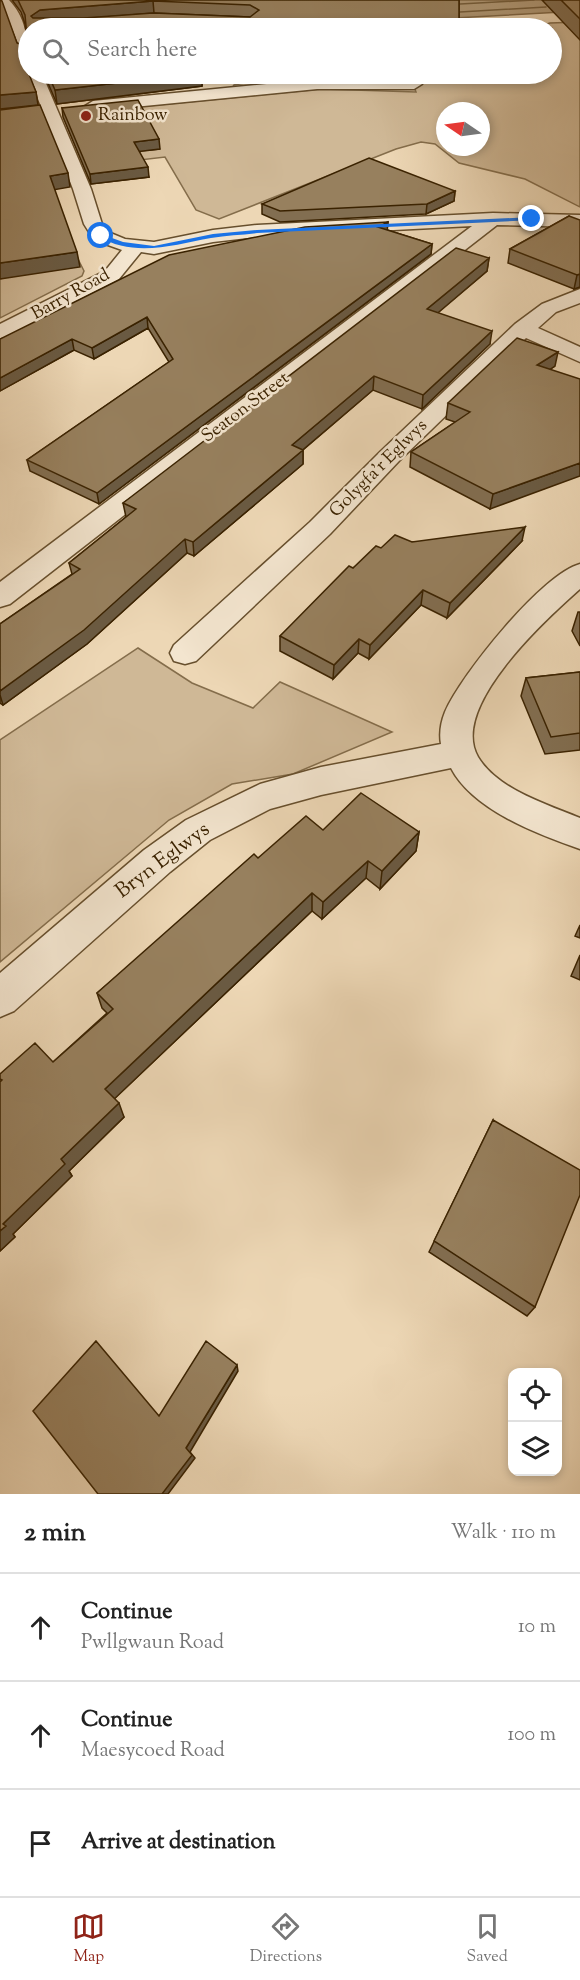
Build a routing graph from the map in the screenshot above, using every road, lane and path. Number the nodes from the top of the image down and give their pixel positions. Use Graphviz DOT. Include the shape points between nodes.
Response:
graph roads {
  1 [pos="2,0"];
  2 [pos="17,29"];
  3 [pos="36,84"];
  4 [pos="414,84"];
  5 [pos="40,112"];
  6 [pos="493,219"];
  7 [pos="580,220"];
  8 [pos="135,247"];
  9 [pos="580,295"];
  10 [pos="523,329"];
  11 [pos="0,333"];
  12 [pos="580,355"];
  13 [pos="573,584"];
  14 [pos="0,597"];
  15 [pos="185,653"];
  16 [pos="460,753"];
  17 [pos="580,834"];
  18 [pos="0,998"];
  1 -- 2 [label="street" via="12,11"];
  3 -- 5 [label="street"];
  4 -- 5 [label="street" via="317,84"];
  5 -- 8 [label="street" via="82,189 101,236"];
  6 -- 7 [label="street"];
  6 -- 8 [label="street" via="257,231 154,248"];
  6 -- 14 [label="street, Seaton Street"];
  8 -- 11 [label="street, Barry Road" via="112,275"];
  9 -- 10 [label="street, Golygfa'r Eglwys" via="549,308"];
  10 -- 12 [label="street"];
  10 -- 15 [label="street, Golygfa'r Eglwys" via="320,528"];
  13 -- 16 [label="street" via="501,652 474,685 456,732"];
  16 -- 17 [label="street" via="470,771 492,791"];
  16 -- 18 [label="street, Bryn Eglwys" via="321,781 260,798 198,830"];
}
